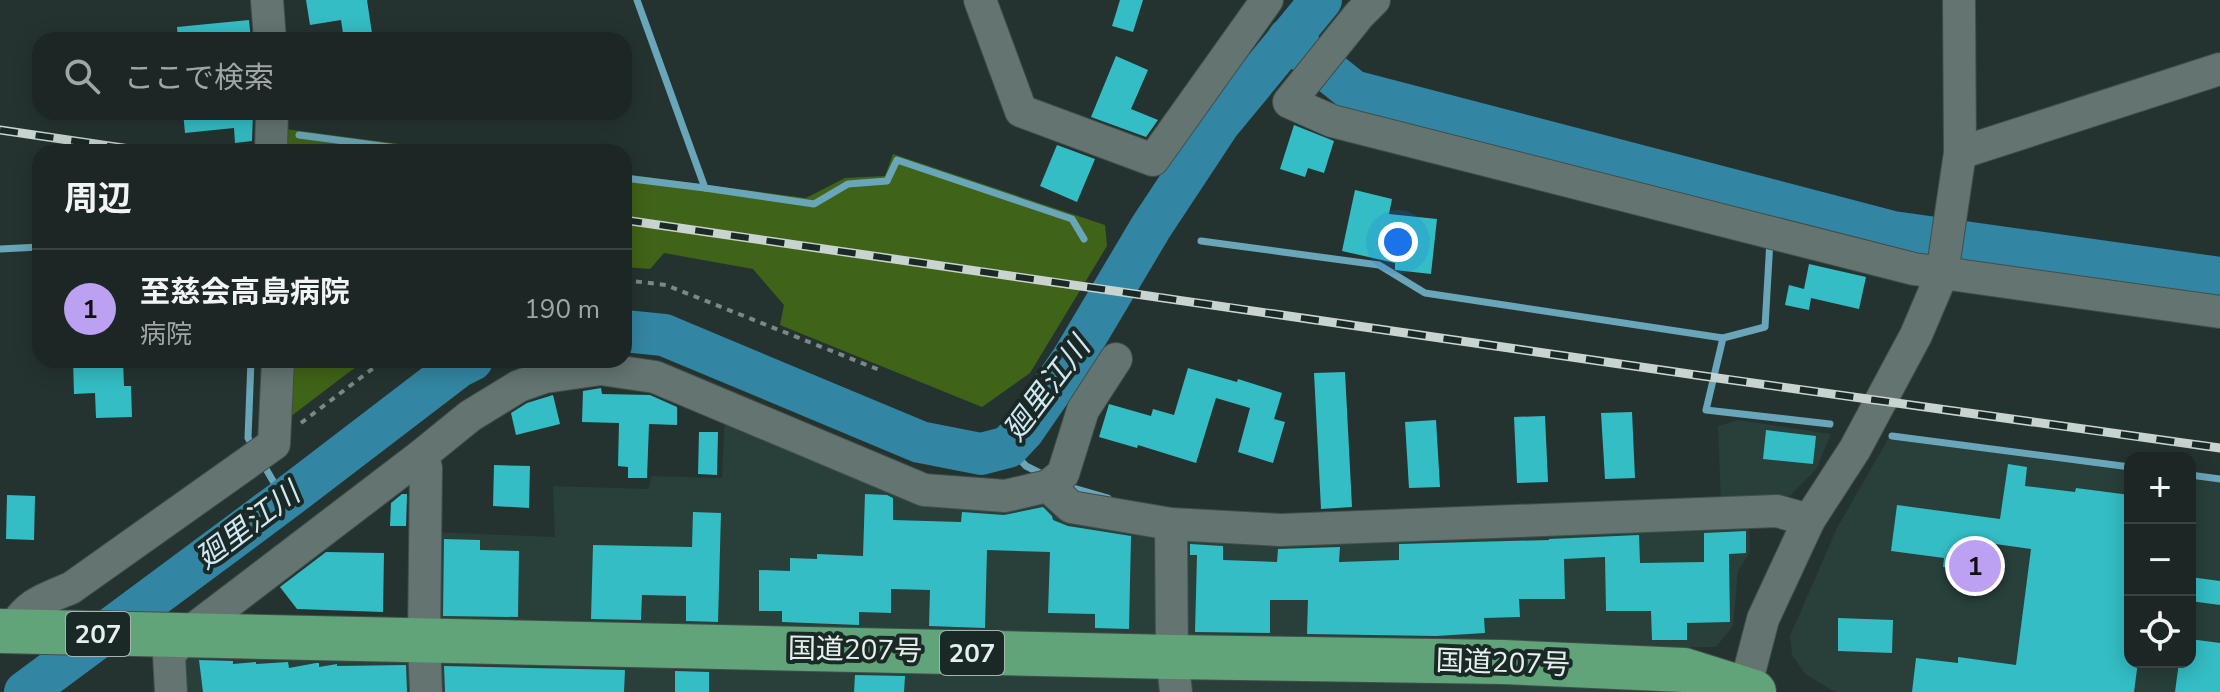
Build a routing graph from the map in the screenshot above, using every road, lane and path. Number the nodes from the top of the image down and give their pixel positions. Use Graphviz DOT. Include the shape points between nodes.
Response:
graph roads {
  1 [pos="267,0"];
  2 [pos="980,0"];
  3 [pos="1267,0"];
  4 [pos="1959,0"];
  5 [pos="1358,5"];
  6 [pos="269,32"];
  7 [pos="2220,69"];
  8 [pos="272,120"];
  9 [pos="271,144"];
  10 [pos="1960,153"];
  11 [pos="1942,274"];
  12 [pos="632,281"];
  13 [pos="2220,312"];
  14 [pos="1116,359"];
  15 [pos="277,368"];
  16 [pos="373,368"];
  17 [pos="882,371"];
  18 [pos="263,452"];
  19 [pos="422,455"];
  20 [pos="1056,480"];
  21 [pos="1809,520"];
  22 [pos="1171,524"];
  23 [pos="5,631"];
  24 [pos="186,635"];
  25 [pos="424,640"];
  26 [pos="1174,675"];
  27 [pos="1747,690"];
  28 [pos="171,692"];
  29 [pos="426,692"];
  1 -- 6 [label="street"];
  2 -- 3 [label="street" via="1021,111 1153,160"];
  4 -- 10 [label="street"];
  5 -- 11 [label="street" via="1289,102 1332,121"];
  7 -- 10 [label="street"];
  8 -- 9 [label="street"];
  10 -- 11 [label="street"];
  11 -- 13 [label="street"];
  11 -- 21 [label="street" via="1855,449"];
  12 -- 17 [label="path" via="666,285"];
  14 -- 20 [label="street" via="1083,410"];
  15 -- 18 [label="street"];
  16 -- 18 [label="path"];
  18 -- 23 [label="street" via="71,588 36,603"];
  19 -- 20 [label="street" via="519,386 601,369 655,377 924,490 1005,496"];
  19 -- 24 [label="street"];
  19 -- 25 [label="street"];
  20 -- 22 [label="street" via="1071,507"];
  21 -- 22 [label="street" via="1777,511 1281,530"];
  21 -- 27 [label="street" via="1763,619"];
  22 -- 26 [label="street"];
  23 -- 24 [label="highway, 国道207号 / 207"];
  24 -- 25 [label="highway, 国道207号 / 207"];
  24 -- 28 [label="street" via="169,655"];
  25 -- 26 [label="highway, 国道207号 / 207"];
  25 -- 29 [label="street"];
  26 -- 27 [label="highway, 国道207号 / 207" via="1503,662 1684,670"];
}
